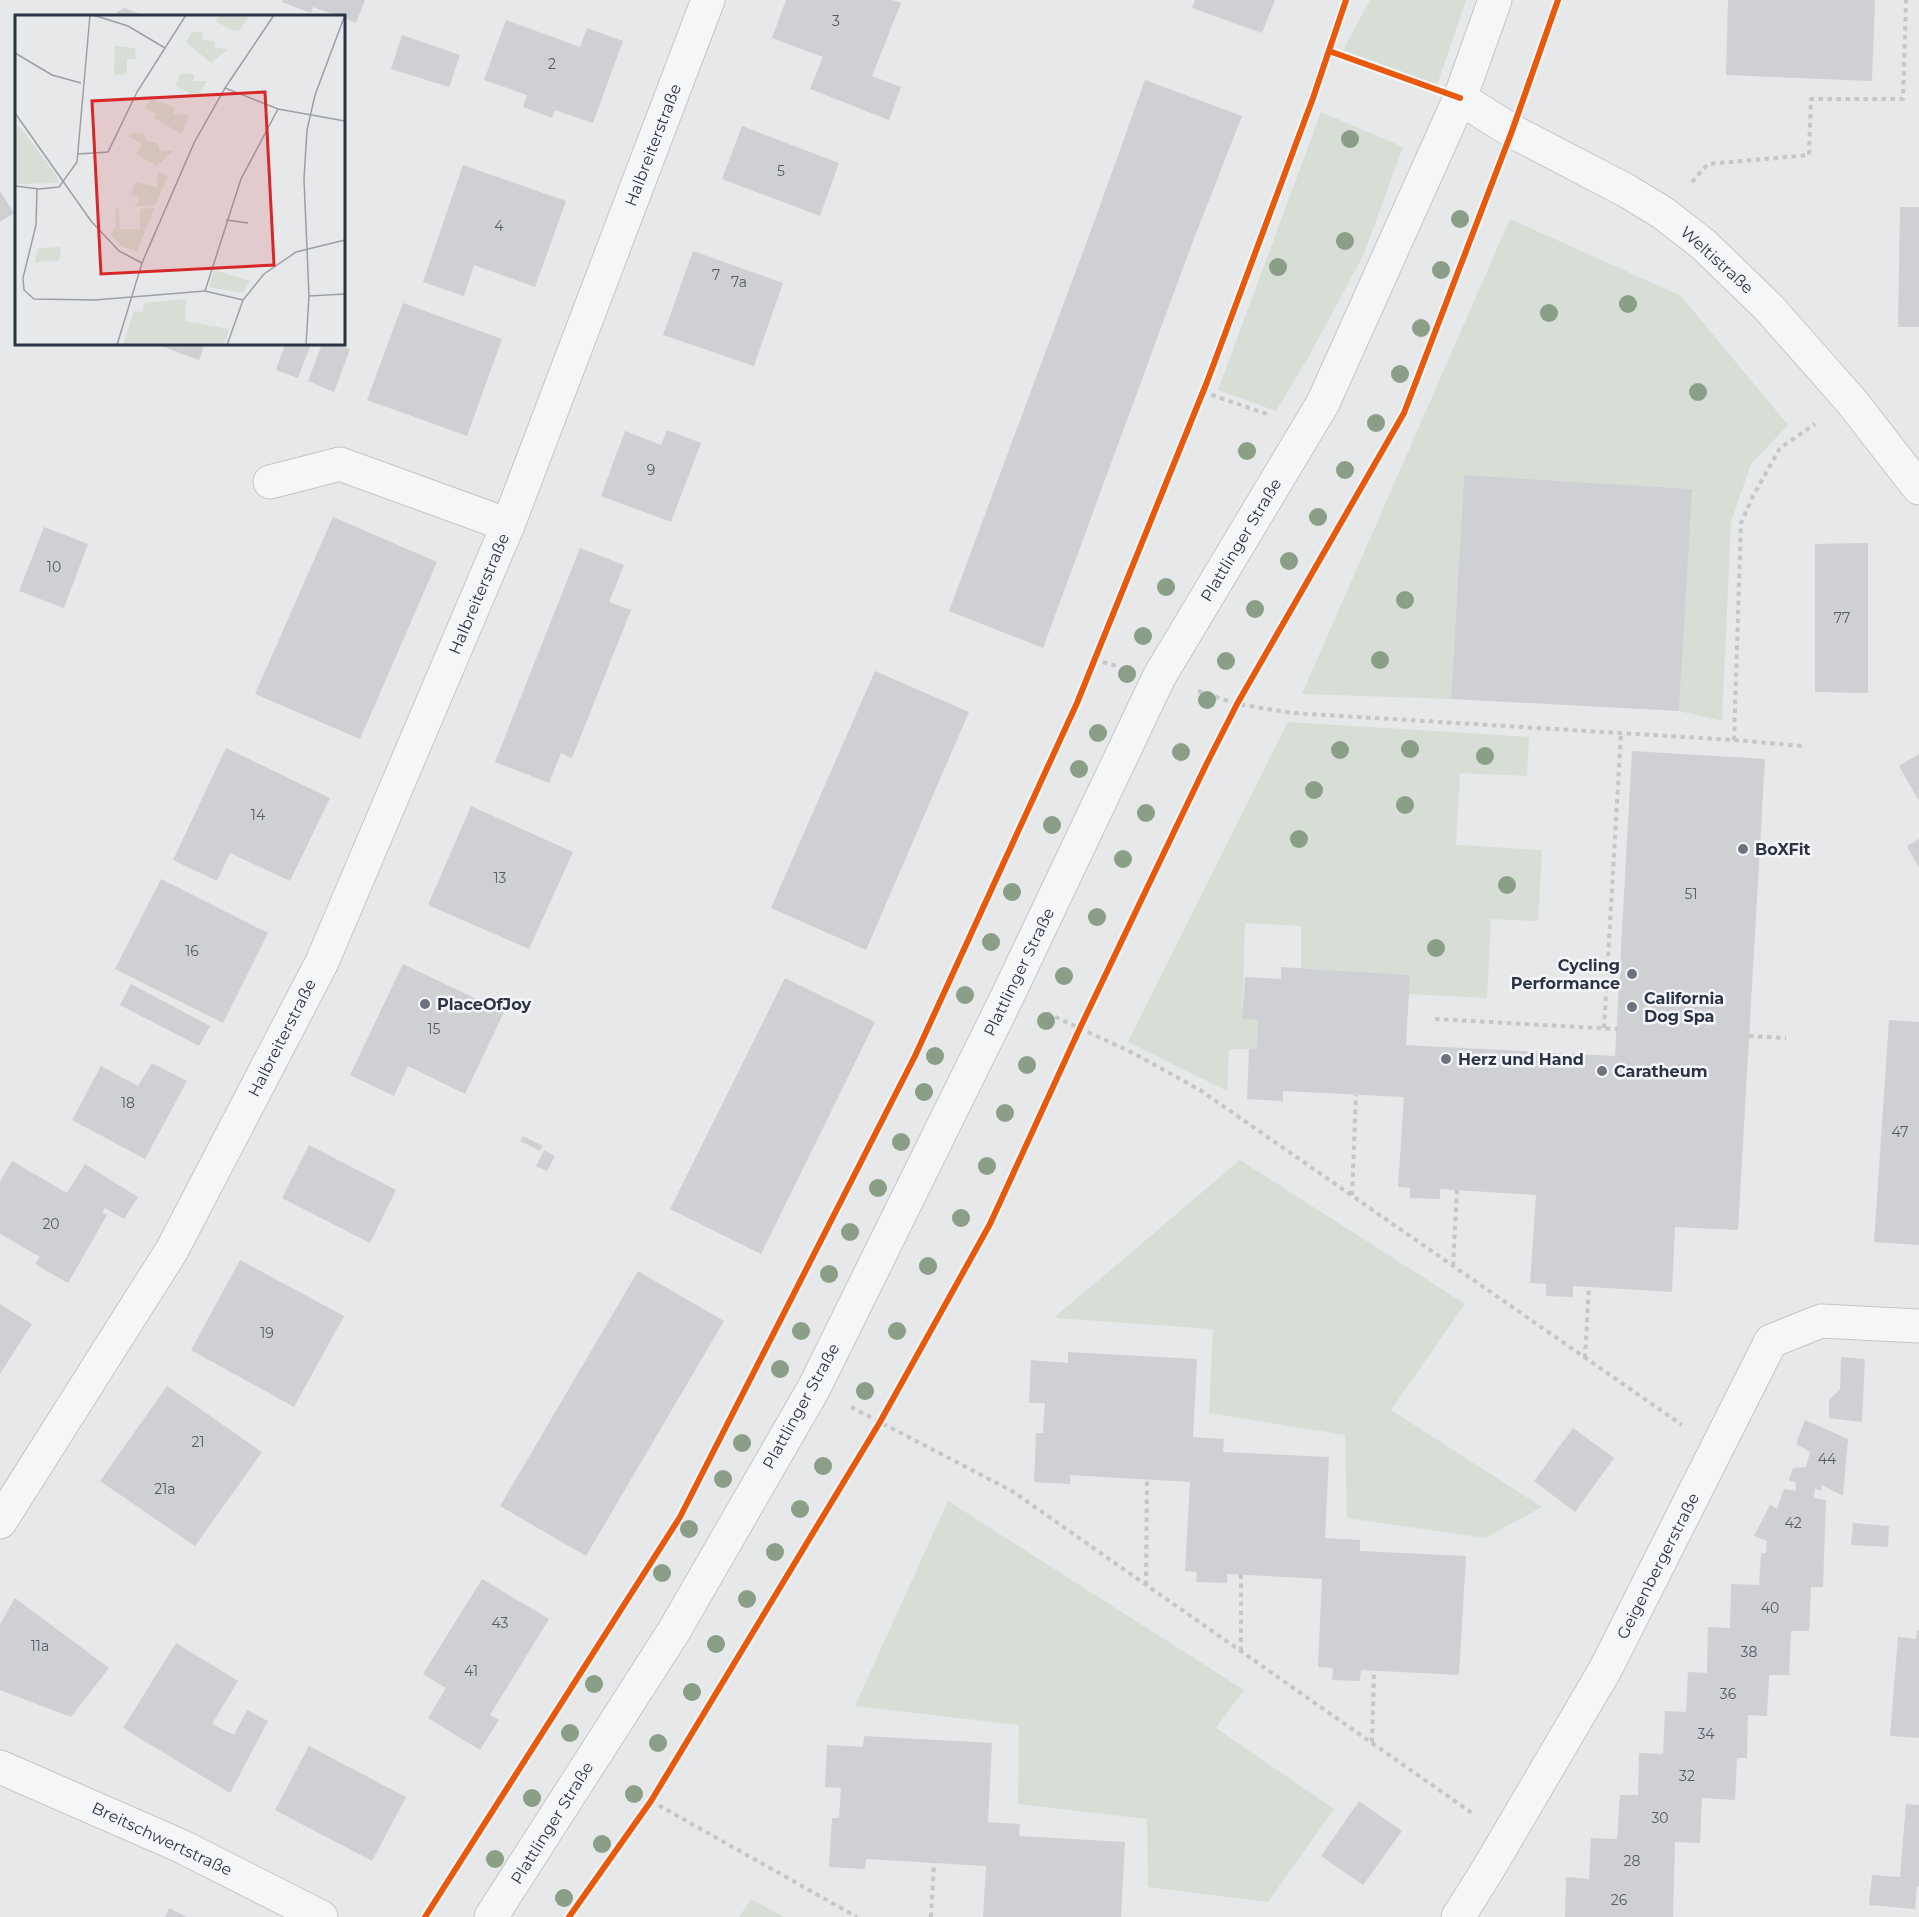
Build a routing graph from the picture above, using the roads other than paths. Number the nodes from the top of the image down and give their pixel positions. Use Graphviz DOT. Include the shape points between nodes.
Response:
graph roads {
  1 [pos="708,0"];
  2 [pos="1495,0"];
  3 [pos="1460,98"];
  4 [pos="270,482"];
  5 [pos="1919,488"];
  6 [pos="508,525"];
  7 [pos="1919,1326"];
  8 [pos="0,1522"];
  9 [pos="0,1767"];
  10 [pos="321,1917"];
  11 [pos="491,1917"];
  12 [pos="1458,1917"];
  1 -- 6 [label="street, Halbreiterstraße"];
  2 -- 3 [label="street, Plattlinger Straße"];
  3 -- 5 [label="street, Weltistraße" via="1512,131 1627,191 1703,244 1769,308 1852,402"];
  3 -- 11 [label="street, Plattlinger Straße" via="1323,403 1159,677 814,1388 674,1631"];
  4 -- 6 [label="street, Halbreiterstraße" via="340,464"];
  6 -- 8 [label="street, Halbreiterstraße" via="322,962 172,1250"];
  7 -- 12 [label="street, Geigenbergerstraße" via="1821,1321 1771,1341 1605,1670"];
  9 -- 10 [label="street, Breitschwertstraße" via="183,1847"];
}
